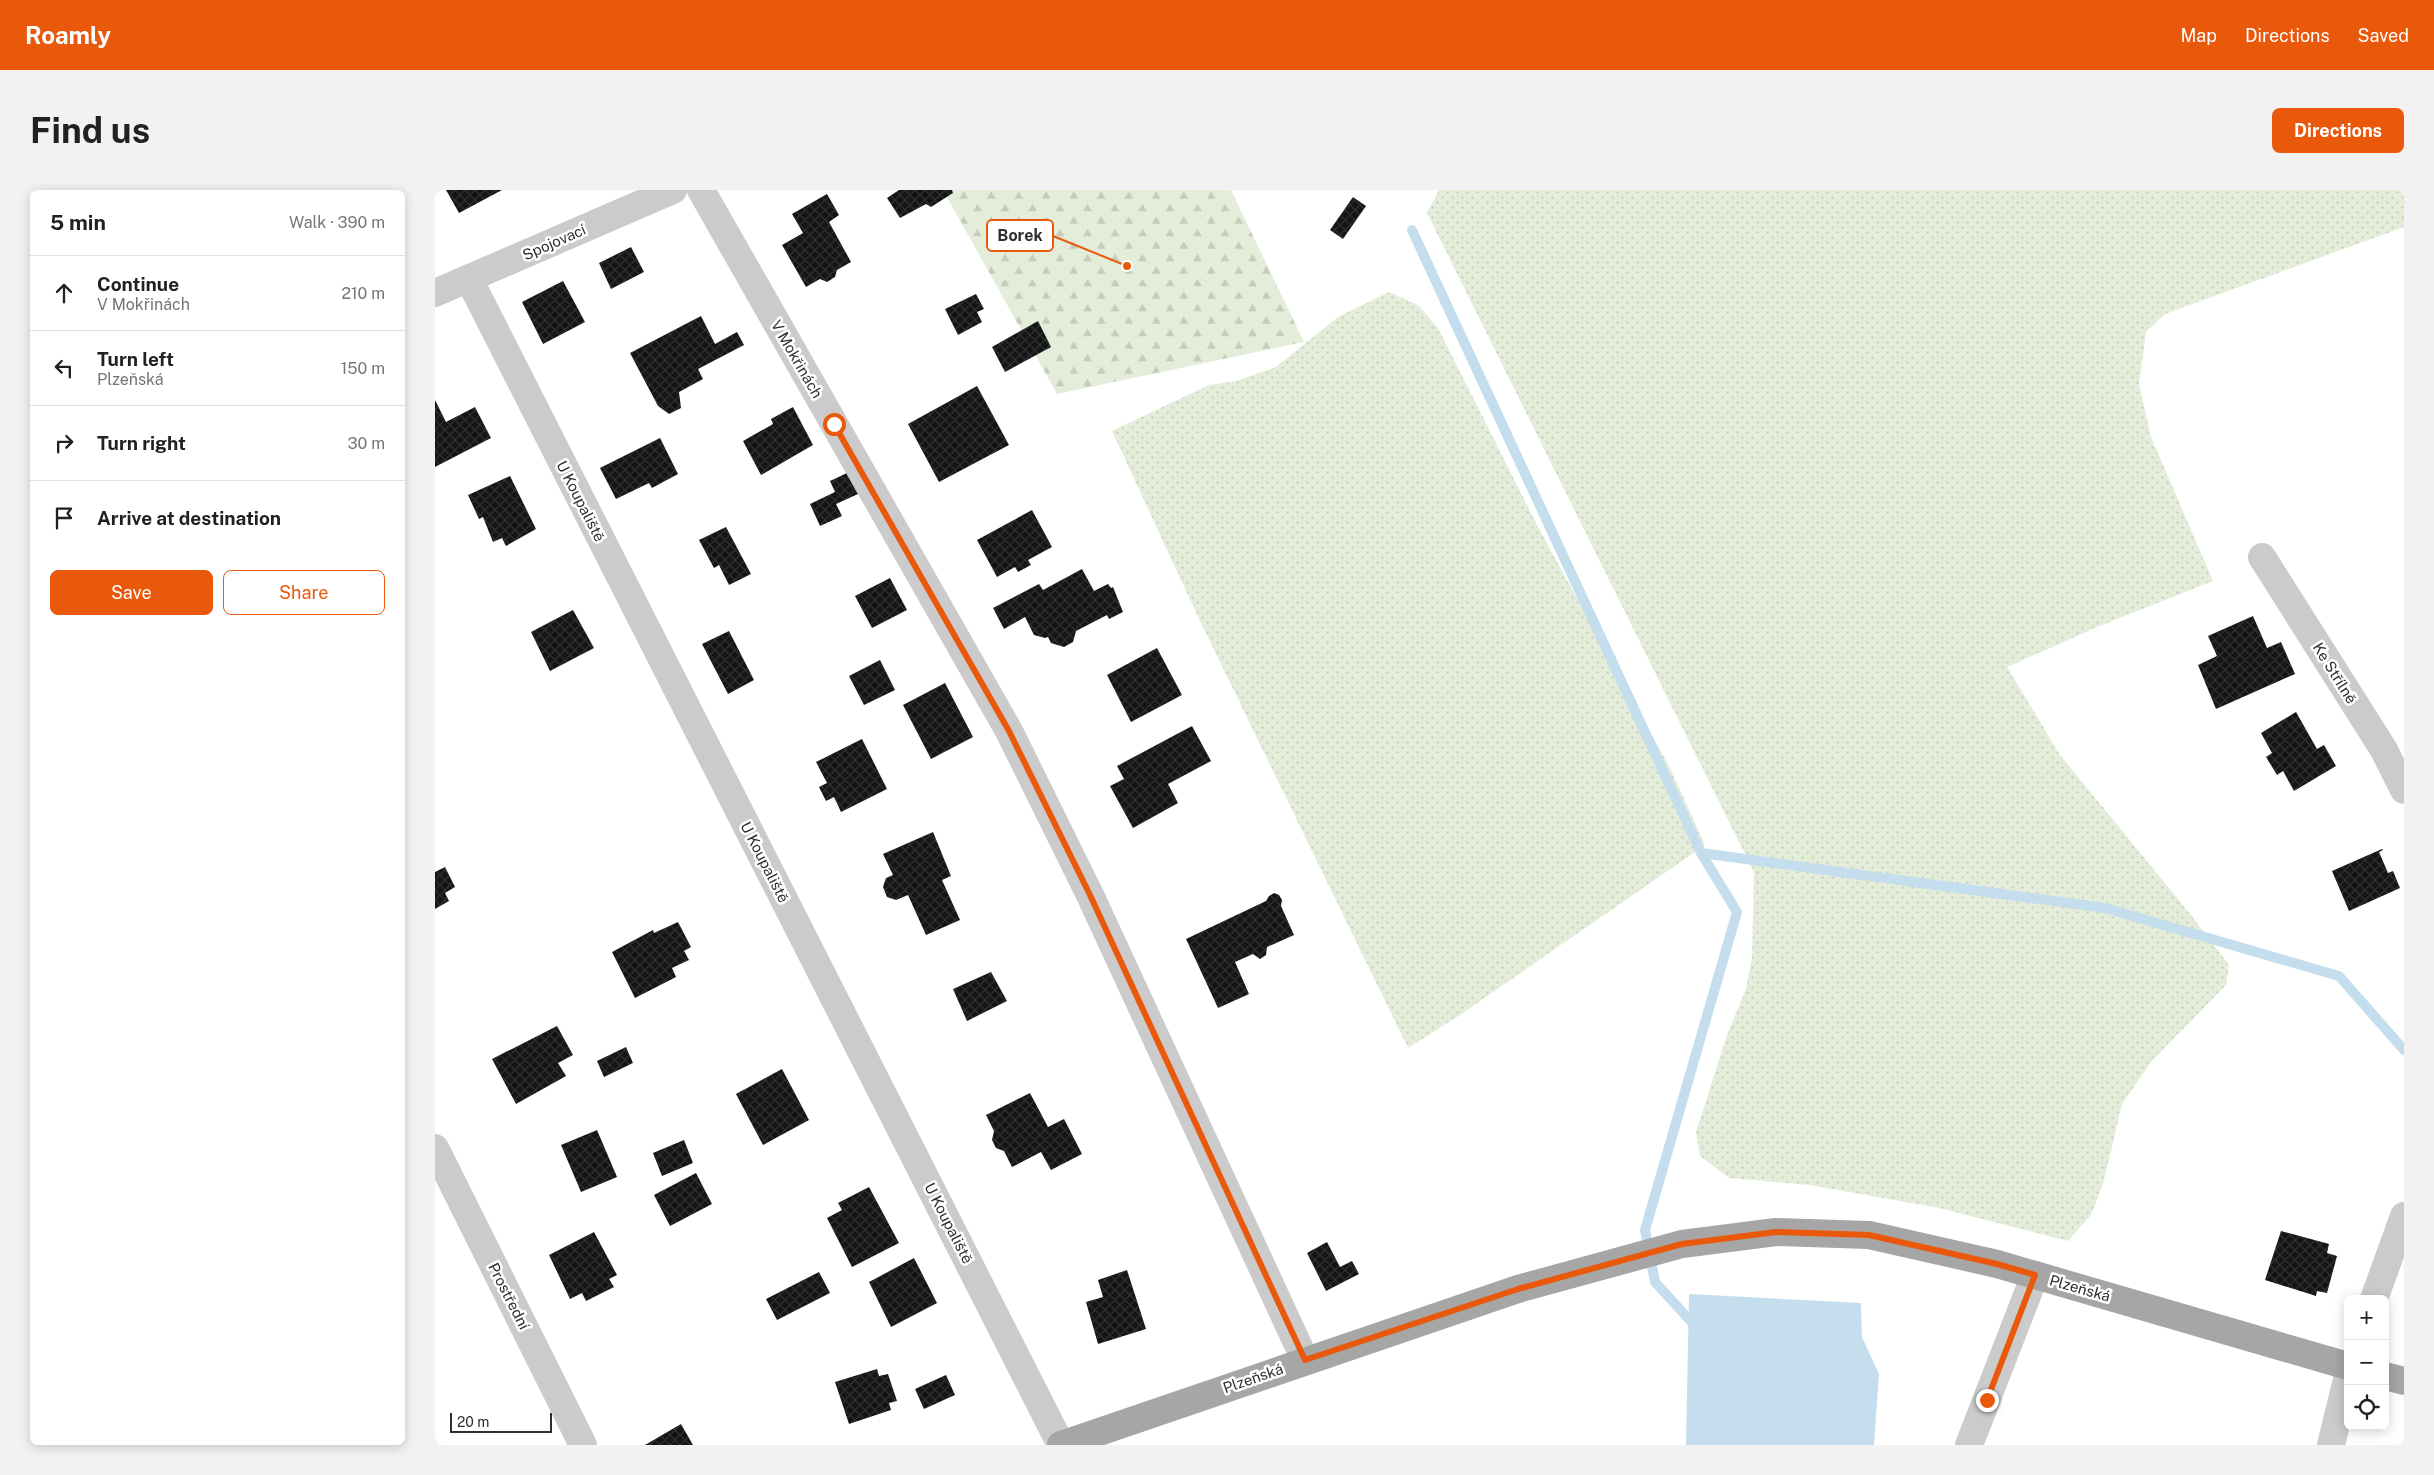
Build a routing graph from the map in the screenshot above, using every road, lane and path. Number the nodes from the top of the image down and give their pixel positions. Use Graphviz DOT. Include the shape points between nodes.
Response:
graph roads {
  1 [pos="673,190"];
  2 [pos="701,190"];
  3 [pos="469,279"];
  4 [pos="435,292"];
  5 [pos="2262,557"];
  6 [pos="2404,790"];
  7 [pos="435,1148"];
  8 [pos="2404,1216"];
  9 [pos="2035,1275"];
  10 [pos="2375,1295"];
  11 [pos="1305,1360"];
  12 [pos="2344,1365"];
  13 [pos="2389,1377"];
  14 [pos="2404,1381"];
  15 [pos="2346,1385"];
  16 [pos="583,1445"];
  17 [pos="1061,1445"];
  18 [pos="1969,1445"];
  19 [pos="2331,1445"];
  1 -- 3 [label="street, Spojovací"];
  2 -- 11 [label="street, V Mokřinách" via="1009,731 1090,895"];
  3 -- 4 [label="street, Spojovací"];
  3 -- 17 [label="street, U Koupaliště"];
  5 -- 6 [label="street, Ke Střílně" via="2384,750"];
  7 -- 16 [label="street, Prostřední"];
  8 -- 10 [label="street"];
  9 -- 11 [label="main road, Plzeňská" via="1869,1235 1776,1232 1682,1244 1518,1289"];
  9 -- 12 [label="main road, Plzeňská"];
  9 -- 18 [label="street"];
  11 -- 17 [label="main road, Plzeňská"];
  13 -- 14 [label="main road"];
  15 -- 19 [label="street"];
}
